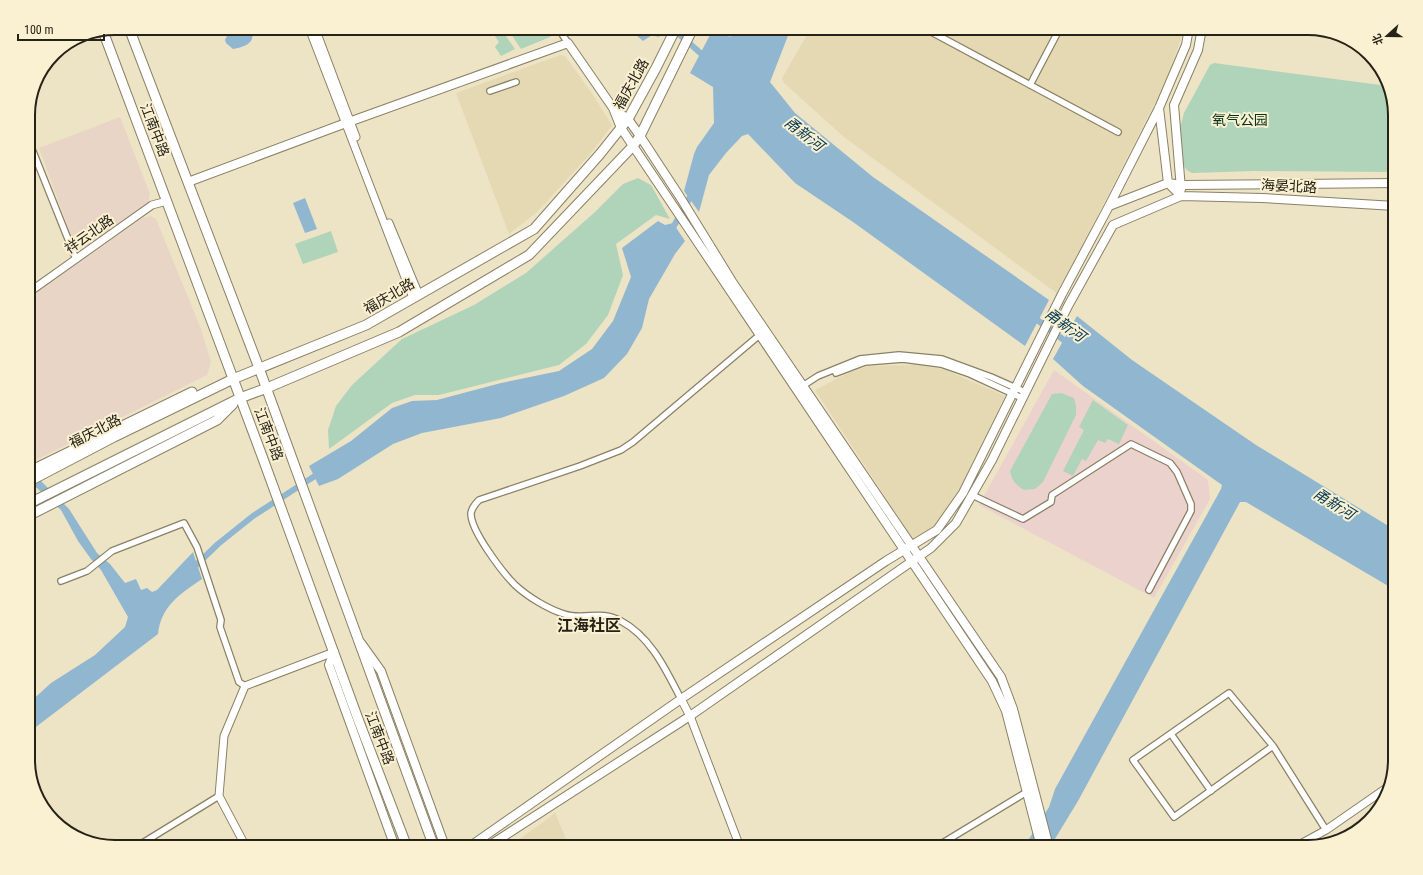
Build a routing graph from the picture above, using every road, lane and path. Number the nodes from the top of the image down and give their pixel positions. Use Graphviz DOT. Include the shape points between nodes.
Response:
graph roads {
  1 [pos="132,35"];
  2 [pos="313,35"];
  3 [pos="317,35"];
  4 [pos="563,35"];
  5 [pos="672,35"];
  6 [pos="690,35"];
  7 [pos="1056,35"];
  8 [pos="1188,35"];
  9 [pos="1201,35"];
  10 [pos="105,36"];
  11 [pos="939,36"];
  12 [pos="568,43"];
  13 [pos="516,82"];
  14 [pos="1030,85"];
  15 [pos="490,91"];
  16 [pos="613,108"];
  17 [pos="1159,108"];
  18 [pos="628,120"];
  19 [pos="348,122"];
  20 [pos="621,128"];
  21 [pos="1118,132"];
  22 [pos="640,136"];
  23 [pos="633,146"];
  24 [pos="35,156"];
  25 [pos="188,182"];
  26 [pos="1168,183"];
  27 [pos="1388,183"];
  28 [pos="1182,185"];
  29 [pos="1181,196"];
  30 [pos="167,201"];
  31 [pos="1109,206"];
  32 [pos="1388,206"];
  33 [pos="76,258"];
  34 [pos="35,288"];
  35 [pos="416,296"];
  36 [pos="763,334"];
  37 [pos="259,368"];
  38 [pos="233,378"];
  39 [pos="266,388"];
  40 [pos="801,389"];
  41 [pos="1014,391"];
  42 [pos="1024,395"];
  43 [pos="240,398"];
  44 [pos="35,469"];
  45 [pos="35,478"];
  46 [pos="972,495"];
  47 [pos="35,500"];
  48 [pos="35,512"];
  49 [pos="908,548"];
  50 [pos="915,558"];
  51 [pos="61,581"];
  52 [pos="1149,590"];
  53 [pos="358,638"];
  54 [pos="334,652"];
  55 [pos="245,686"];
  56 [pos="681,699"];
  57 [pos="690,716"];
  58 [pos="1171,734"];
  59 [pos="1273,746"];
  60 [pos="1030,790"];
  61 [pos="1211,791"];
  62 [pos="1381,792"];
  63 [pos="219,796"];
  64 [pos="1326,830"];
  65 [pos="147,840"];
  66 [pos="242,840"];
  67 [pos="392,840"];
  68 [pos="404,840"];
  69 [pos="431,840"];
  70 [pos="443,840"];
  71 [pos="479,840"];
  72 [pos="498,840"];
  73 [pos="737,840"];
  74 [pos="948,840"];
  75 [pos="1040,840"];
  76 [pos="1047,840"];
  77 [pos="1308,840"];
  1 -- 25 [label="main road, 江南中路"];
  2 -- 19 [label="street"];
  3 -- 19 [label="street"];
  4 -- 12 [label="street"];
  5 -- 18 [label="main road, 福庆北路"];
  6 -- 22 [label="main road, 福庆北路"];
  7 -- 14 [label="street"];
  8 -- 17 [label="main road" via="1186,45"];
  9 -- 28 [label="main road" via="1198,50 1174,106"];
  10 -- 30 [label="main road, 江南中路"];
  11 -- 14 [label="street"];
  12 -- 16 [label="main road"];
  12 -- 19 [label="main road"];
  13 -- 15 [label="street"];
  14 -- 21 [label="street"];
  16 -- 18 [label="main road"];
  16 -- 20 [label="main road"];
  17 -- 26 [label="main road"];
  17 -- 31 [label="main road"];
  18 -- 20 [label="main road, 福庆北路"];
  18 -- 22 [label="main road"];
  19 -- 25 [label="main road"];
  19 -- 35 [label="street"];
  20 -- 23 [label="main road"];
  20 -- 35 [label="main road, 福庆北路" via="534,229"];
  22 -- 23 [label="main road, 福庆北路"];
  22 -- 36 [label="main road"];
  23 -- 36 [label="main road"];
  23 -- 39 [label="main road, 福庆北路" via="529,255 399,332"];
  24 -- 33 [label="street"];
  25 -- 37 [label="main road, 江南中路"];
  26 -- 28 [label="main road, 海晏北路"];
  26 -- 29 [label="main road"];
  26 -- 31 [label="main road"];
  27 -- 28 [label="main road, 海晏北路"];
  28 -- 29 [label="main road"];
  29 -- 32 [label="main road, 海晏北路"];
  29 -- 42 [label="main road" via="1113,225 1068,306"];
  30 -- 33 [label="street, 祥云北路" via="152,205"];
  30 -- 38 [label="main road, 江南中路"];
  31 -- 41 [label="main road"];
  33 -- 34 [label="street, 祥云北路"];
  35 -- 37 [label="main road, 福庆北路" via="366,325"];
  36 -- 40 [label="main road"];
  36 -- 56 [label="street" via="634,442 607,457 479,500 471,513 484,543 516,585 529,596 564,614 576,617 605,615 621,620 657,654"];
  37 -- 38 [label="main road, 福庆北路"];
  37 -- 39 [label="main road, 江南中路"];
  38 -- 43 [label="main road, 江南中路"];
  38 -- 44 [label="main road" via="177,399"];
  38 -- 45 [label="main road, 福庆北路"];
  39 -- 43 [label="main road, 福庆北路"];
  39 -- 53 [label="main road, 江南中路"];
  40 -- 41 [label="street" via="826,376 865,362 903,359 941,364"];
  40 -- 49 [label="main road"];
  41 -- 42 [label="street"];
  41 -- 49 [label="main road" via="963,493 937,530"];
  42 -- 46 [label="main road"];
  43 -- 47 [label="main road, 福庆北路"];
  43 -- 48 [label="main road" via="217,420"];
  43 -- 54 [label="main road, 江南中路"];
  46 -- 50 [label="main road" via="956,523 931,548"];
  46 -- 52 [label="street" via="1023,519 1051,502 1052,495 1131,444 1170,463 1177,472 1191,504 1191,511"];
  49 -- 50 [label="main road"];
  49 -- 56 [label="main road" via="886,560"];
  50 -- 57 [label="main road"];
  50 -- 60 [label="main road" via="992,681 1006,711"];
  51 -- 55 [label="street" via="87,571 112,552 184,523 197,547 209,580 221,620 220,627 239,682"];
  53 -- 69 [label="main road, 江南中路"];
  53 -- 70 [label="main road" via="381,671"];
  54 -- 55 [label="street"];
  54 -- 67 [label="main road" via="328,664"];
  54 -- 68 [label="main road, 江南中路"];
  55 -- 63 [label="street" via="224,736"];
  56 -- 57 [label="street"];
  56 -- 71 [label="main road"];
  57 -- 72 [label="main road"];
  57 -- 73 [label="street"];
  58 -- 59 [label="street" via="1229,693"];
  58 -- 61 [label="street"];
  58 -- 61 [label="street" via="1133,760 1174,817"];
  59 -- 61 [label="street"];
  59 -- 64 [label="street"];
  60 -- 74 [label="street"];
  60 -- 75 [label="main road"];
  60 -- 76 [label="main road"];
  62 -- 64 [label="street"];
  63 -- 65 [label="street"];
  63 -- 66 [label="street"];
  64 -- 77 [label="street"];
}
